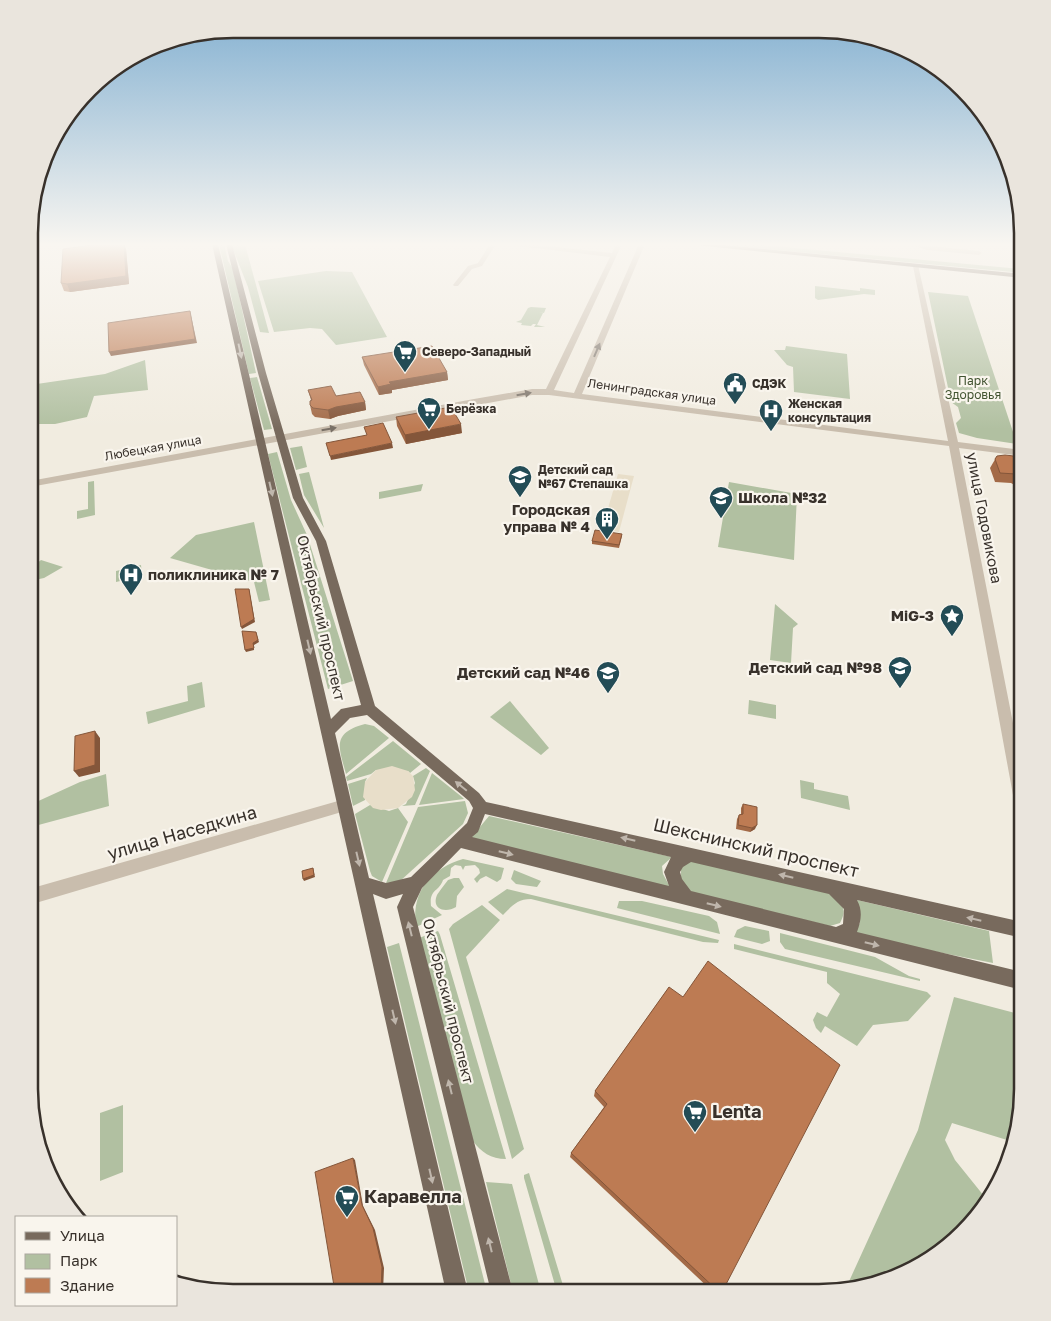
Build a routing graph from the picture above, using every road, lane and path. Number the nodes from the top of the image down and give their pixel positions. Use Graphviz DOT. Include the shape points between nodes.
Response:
graph roads {
  1 [pos="229,306"];
  2 [pos="245,306"];
  3 [pos="590,306"];
  4 [pos="616,306"];
  5 [pos="924,306"];
  6 [pos="262,373"];
  7 [pos="245,375"];
  8 [pos="549,392"];
  9 [pos="578,394"];
  10 [pos="281,438"];
  11 [pos="260,442"];
  12 [pos="953,444"];
  13 [pos="1014,452"];
  14 [pos="38,483"];
  15 [pos="368,709"];
  16 [pos="329,730"];
  17 [pos="1014,764"];
  18 [pos="345,805"];
  19 [pos="481,807"];
  20 [pos="458,841"];
  21 [pos="694,854"];
  22 [pos="416,883"];
  23 [pos="364,884"];
  24 [pos="833,887"];
  25 [pos="38,894"];
  26 [pos="688,898"];
  27 [pos="1014,928"];
  28 [pos="835,935"];
  29 [pos="1014,978"];
  30 [pos="455,1284"];
  31 [pos="500,1284"];
  1 -- 7 [label="main road, Октябрьский проспект, one-way"];
  2 -- 6 [label="main road, Октябрьский проспект"];
  3 -- 8 [label="street"];
  9 -- 4 [label="street, one-way"];
  5 -- 12 [label="street, улица Годовикова"];
  6 -- 7 [label="main road"];
  6 -- 10 [label="main road, Октябрьский проспект"];
  7 -- 11 [label="main road, Октябрьский проспект"];
  8 -- 9 [label="street, Ленинградская улица"];
  10 -- 8 [label="street, Ленинградская улица, one-way" via="474,402"];
  9 -- 12 [label="street, Ленинградская улица"];
  10 -- 11 [label="street, Любецкая улица"];
  10 -- 15 [label="main road, Октябрьский проспект" via="298,498 321,541"];
  11 -- 14 [label="street, Любецкая улица"];
  11 -- 16 [label="main road, Октябрьский проспект, one-way"];
  12 -- 13 [label="street, Ленинградская улица"];
  12 -- 17 [label="street, улица Годовикова"];
  15 -- 16 [label="main road" via="346,713"];
  19 -- 15 [label="main road, Октябрьский проспект, one-way" via="474,797"];
  16 -- 18 [label="main road, Октябрьский проспект"];
  18 -- 23 [label="main road, Октябрьский проспект, one-way"];
  18 -- 25 [label="street, улица Наседкина"];
  19 -- 20 [label="main road, Октябрьский проспект" via="473,827"];
  21 -- 19 [label="main road, Шекснинский проспект, one-way"];
  20 -- 22 [label="main road, Октябрьский проспект"];
  20 -- 26 [label="main road, one-way"];
  24 -- 21 [label="main road, Шекснинский проспект, one-way"];
  21 -- 26 [label="main road" via="681,857 674,864 672,874 676,886"];
  22 -- 23 [label="main road" via="386,891"];
  31 -- 22 [label="main road, Октябрьский проспект, one-way" via="405,907"];
  23 -- 30 [label="main road, Октябрьский проспект, one-way"];
  27 -- 24 [label="main road, Шекснинский проспект, one-way"];
  24 -- 28 [label="main road" via="852,906 853,921 849,930"];
  26 -- 28 [label="main road, one-way"];
  28 -- 29 [label="main road, one-way"];
}
